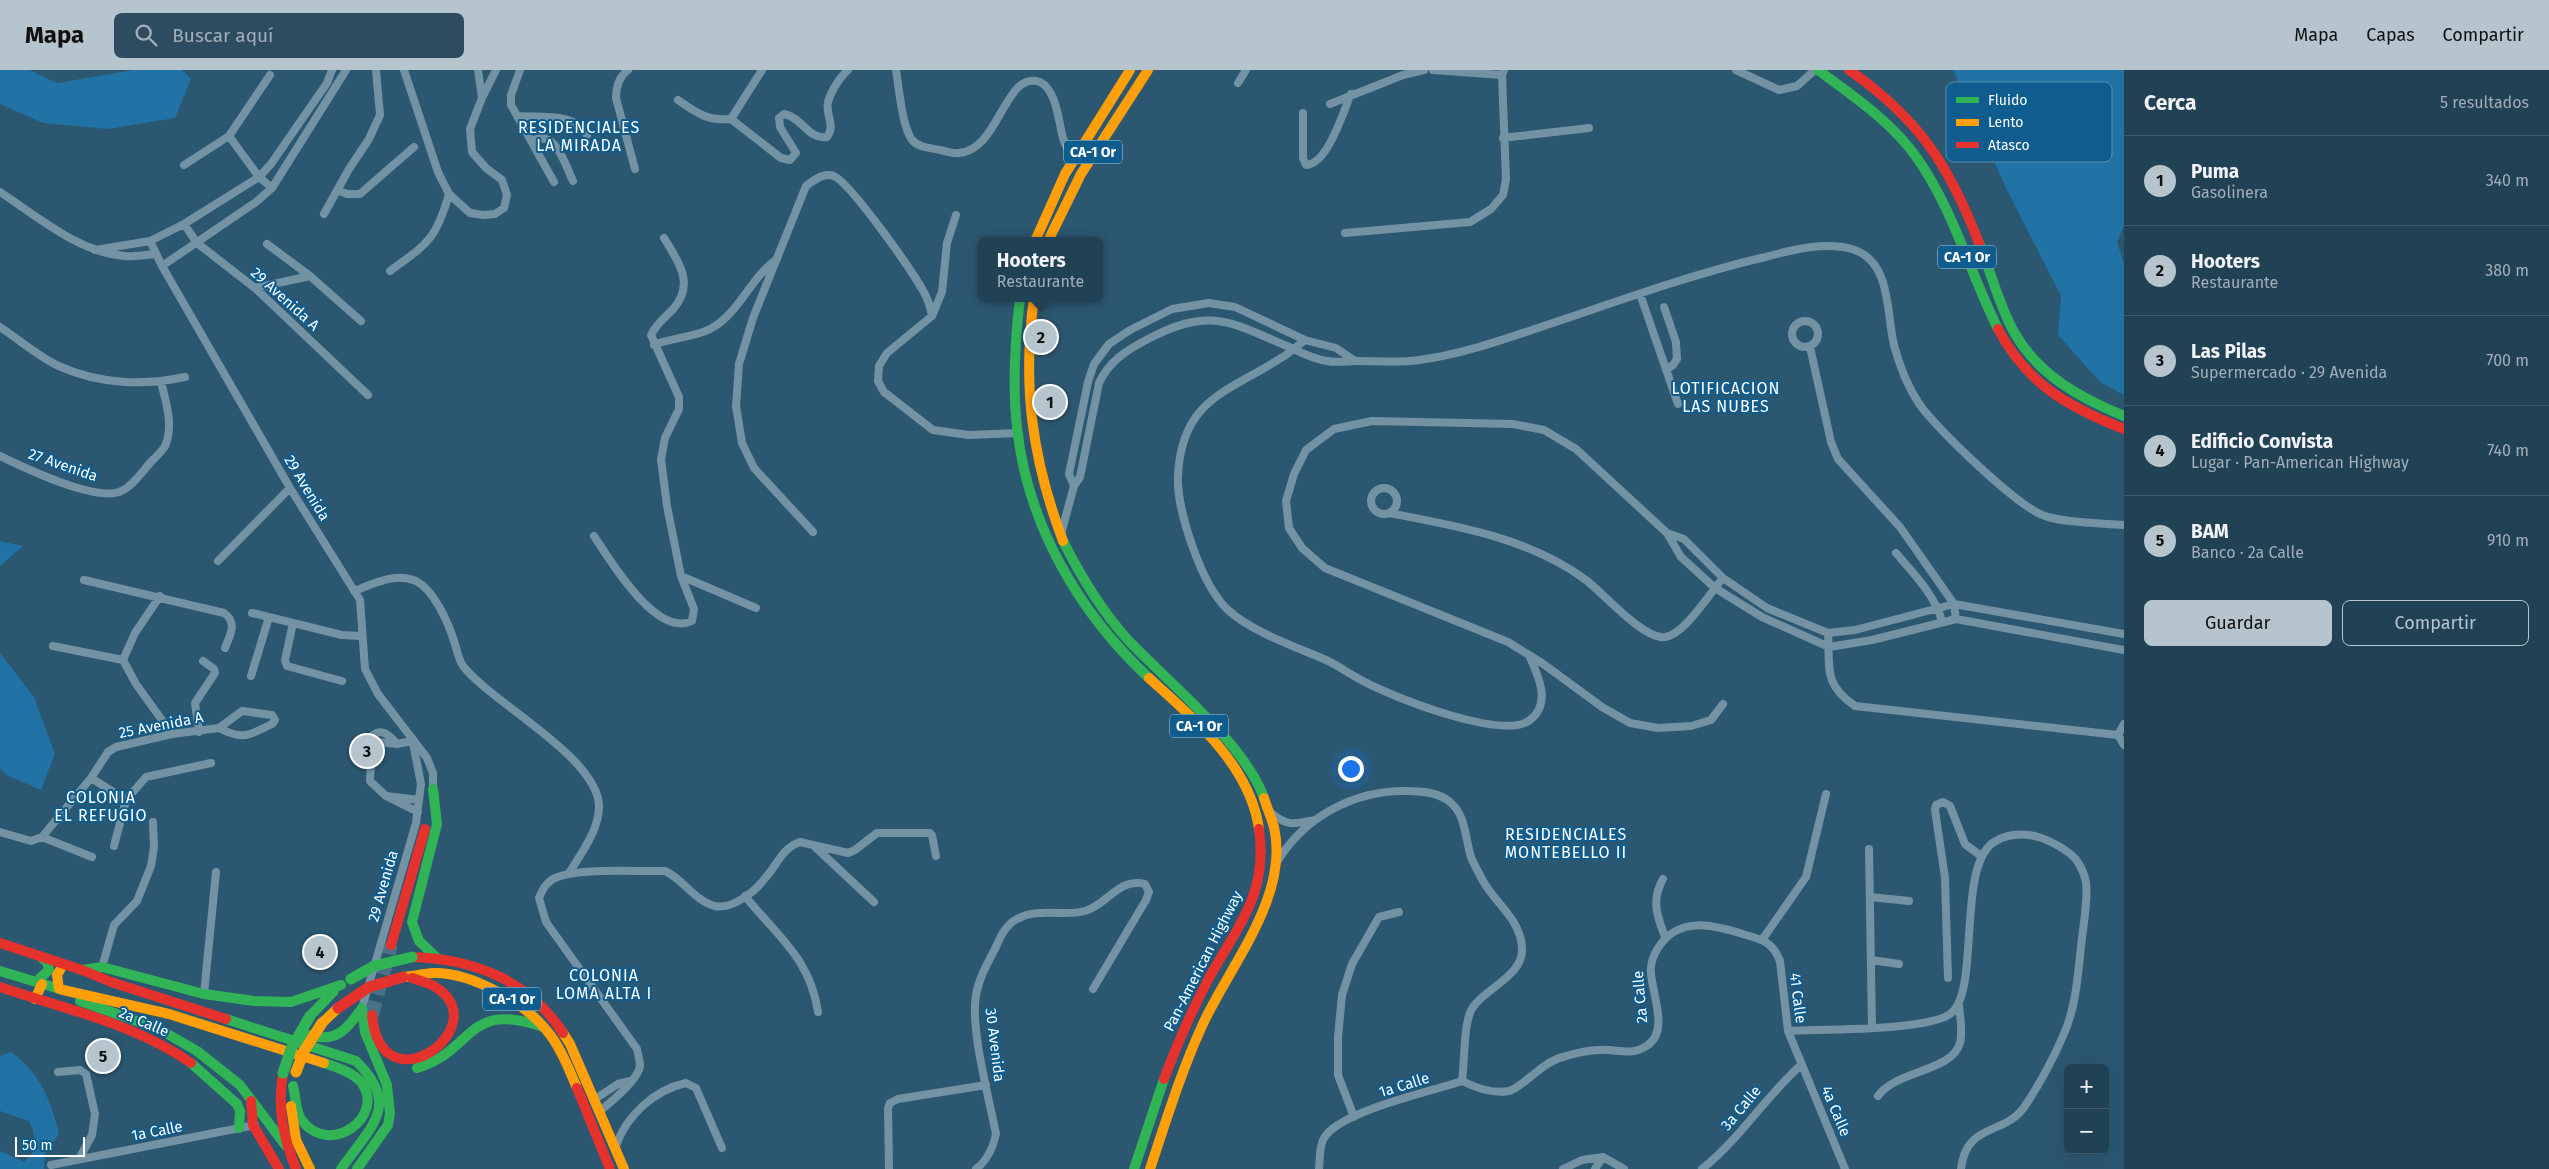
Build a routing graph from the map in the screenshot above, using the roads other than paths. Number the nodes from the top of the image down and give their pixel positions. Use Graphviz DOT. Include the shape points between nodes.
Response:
graph roads {
  1 [pos="332,70"];
  2 [pos="346,70"];
  3 [pos="376,70"];
  4 [pos="404,70"];
  5 [pos="478,70"];
  6 [pos="496,70"];
  7 [pos="520,70"];
  8 [pos="628,70"];
  9 [pos="762,70"];
  10 [pos="848,70"];
  11 [pos="896,70"];
  12 [pos="1130,70"];
  13 [pos="1148,70"];
  14 [pos="1246,70"];
  15 [pos="1424,70"];
  16 [pos="1434,70"];
  17 [pos="1736,70"];
  18 [pos="1816,70"];
  19 [pos="1849,70"];
  20 [pos="1503,72"];
  21 [pos="270,75"];
  22 [pos="1238,83"];
  23 [pos="1351,94"];
  24 [pos="482,98"];
  25 [pos="678,100"];
  26 [pos="1330,104"];
  27 [pos="1303,113"];
  28 [pos="517,116"];
  29 [pos="731,119"];
  30 [pos="1589,128"];
  31 [pos="587,135"];
  32 [pos="229,136"];
  33 [pos="1503,138"];
  34 [pos="532,141"];
  35 [pos="414,147"];
  36 [pos="1073,158"];
  37 [pos="184,165"];
  38 [pos="634,169"];
  39 [pos="259,177"];
  40 [pos="573,181"];
  41 [pos="554,182"];
  42 [pos="272,188"];
  43 [pos="337,190"];
  44 [pos="0,192"];
  45 [pos="449,194"];
  46 [pos="324,214"];
  47 [pos="956,215"];
  48 [pos="184,224"];
  49 [pos="1345,232"];
  50 [pos="1037,237"];
  51 [pos="1050,237"];
  52 [pos="664,238"];
  53 [pos="150,242"];
  54 [pos="197,243"];
  55 [pos="267,244"];
  56 [pos="95,250"];
  57 [pos="156,254"];
  58 [pos="778,259"];
  59 [pos="162,266"];
  60 [pos="390,271"];
  61 [pos="310,276"];
  62 [pos="255,288"];
  63 [pos="1640,294"];
  64 [pos="1020,302"];
  65 [pos="1034,302"];
  66 [pos="1664,307"];
  67 [pos="1252,315"];
  68 [pos="932,316"];
  69 [pos="361,321"];
  70 [pos="0,327"];
  71 [pos="1246,329"];
  72 [pos="1130,330"];
  73 [pos="1305,340"];
  74 [pos="1140,344"];
  75 [pos="654,345"];
  76 [pos="1810,347"];
  77 [pos="1293,349"];
  78 [pos="1355,361"];
  79 [pos="1094,364"];
  80 [pos="1666,370"];
  81 [pos="1105,371"];
  82 [pos="185,377"];
  83 [pos="161,382"];
  84 [pos="368,395"];
  85 [pos="1085,397"];
  86 [pos="1095,399"];
  87 [pos="1678,404"];
  88 [pos="2124,416"];
  89 [pos="2124,429"];
  90 [pos="1018,434"];
  91 [pos="0,456"];
  92 [pos="1043,481"];
  93 [pos="1074,486"];
  94 [pos="290,488"];
  95 [pos="1389,512"];
  96 [pos="2124,525"];
  97 [pos="813,532"];
  98 [pos="1667,534"];
  99 [pos="594,536"];
  100 [pos="1060,537"];
  101 [pos="1896,553"];
  102 [pos="218,561"];
  103 [pos="681,576"];
  104 [pos="1723,578"];
  105 [pos="84,580"];
  106 [pos="1714,588"];
  107 [pos="354,591"];
  108 [pos="160,596"];
  109 [pos="1954,604"];
  110 [pos="756,608"];
  111 [pos="1938,608"];
  112 [pos="252,614"];
  113 [pos="268,617"];
  114 [pos="1956,619"];
  115 [pos="1942,621"];
  116 [pos="293,623"];
  117 [pos="1828,633"];
  118 [pos="2124,634"];
  119 [pos="361,636"];
  120 [pos="53,646"];
  121 [pos="1829,647"];
  122 [pos="225,648"];
  123 [pos="2124,650"];
  124 [pos="1530,655"];
  125 [pos="123,660"];
  126 [pos="203,661"];
  127 [pos="252,676"];
  128 [pos="342,681"];
  129 [pos="1723,704"];
  130 [pos="2124,724"];
  131 [pos="219,728"];
  132 [pos="199,732"];
  133 [pos="172,734"];
  134 [pos="2118,735"];
  135 [pos="412,741"];
  136 [pos="2124,745"];
  137 [pos="211,763"];
  138 [pos="91,778"];
  139 [pos="432,789"];
  140 [pos="1826,794"];
  141 [pos="386,796"];
  142 [pos="126,800"];
  143 [pos="419,800"];
  144 [pos="418,812"];
  145 [pos="1270,812"];
  146 [pos="1316,819"];
  147 [pos="153,822"];
  148 [pos="0,832"];
  149 [pos="42,836"];
  150 [pos="813,845"];
  151 [pos="114,846"];
  152 [pos="1869,850"];
  153 [pos="936,856"];
  154 [pos="1981,856"];
  155 [pos="92,857"];
  156 [pos="1275,866"];
  157 [pos="216,872"];
  158 [pos="569,873"];
  159 [pos="1663,879"];
  160 [pos="745,896"];
  161 [pos="1870,897"];
  162 [pos="1909,900"];
  163 [pos="874,902"];
  164 [pos="1399,912"];
  165 [pos="1665,937"];
  166 [pos="1762,940"];
  167 [pos="0,943"];
  168 [pos="391,945"];
  169 [pos="41,958"];
  170 [pos="437,958"];
  171 [pos="1871,960"];
  172 [pos="1899,964"];
  173 [pos="63,965"];
  174 [pos="102,967"];
  175 [pos="82,970"];
  176 [pos="0,971"];
  177 [pos="404,977"];
  178 [pos="1948,978"];
  179 [pos="39,983"];
  180 [pos="343,984"];
  181 [pos="0,987"];
  182 [pos="1093,989"];
  183 [pos="61,990"];
  184 [pos="204,994"];
  185 [pos="35,999"];
  186 [pos="1959,1005"];
  187 [pos="362,1008"];
  188 [pos="818,1012"];
  189 [pos="372,1015"];
  190 [pos="237,1022"];
  191 [pos="1872,1027"];
  192 [pos="546,1028"];
  193 [pos="1788,1031"];
  194 [pos="372,1046"];
  195 [pos="1801,1065"];
  196 [pos="58,1072"];
  197 [pos="630,1081"];
  198 [pos="1462,1081"];
  199 [pos="986,1085"];
  200 [pos="293,1086"];
  201 [pos="1878,1096"];
  202 [pos="595,1099"];
  203 [pos="251,1100"];
  204 [pos="600,1111"];
  205 [pos="1354,1117"];
  206 [pos="267,1122"];
  207 [pos="253,1125"];
  208 [pos="239,1128"];
  209 [pos="286,1146"];
  210 [pos="615,1148"];
  211 [pos="722,1148"];
  212 [pos="1603,1157"];
  213 [pos="79,1159"];
  214 [pos="51,1165"];
  215 [pos="279,1169"];
  216 [pos="296,1169"];
  217 [pos="310,1169"];
  218 [pos="341,1169"];
  219 [pos="357,1169"];
  220 [pos="610,1169"];
  221 [pos="624,1169"];
  222 [pos="889,1169"];
  223 [pos="976,1169"];
  224 [pos="1134,1169"];
  225 [pos="1150,1169"];
  226 [pos="1319,1169"];
  227 [pos="1563,1169"];
  228 [pos="1595,1169"];
  229 [pos="1624,1169"];
  230 [pos="1702,1169"];
  231 [pos="1844,1169"];
  232 [pos="1961,1169"];
  1 -- 39 [label="street" via="327,83"];
  2 -- 42 [label="street"];
  3 -- 43 [label="street" via="380,115 370,139"];
  4 -- 45 [label="street" via="438,172"];
  5 -- 24 [label="street"];
  6 -- 24 [label="street"];
  7 -- 28 [label="street" via="511,95 511,105"];
  8 -- 38 [label="street" via="622,74 616,87 616,98"];
  9 -- 29 [label="street"];
  10 -- 29 [label="street" via="828,102 832,126 827,138 812,134 791,115 784,114 779,118 780,127 796,153 790,160 782,158"];
  11 -- 36 [label="street" via="907,130 913,141 923,147 959,154 975,148 989,134 1014,87 1027,80 1040,82 1051,93 1064,141"];
  12 -- 36 [label="main road, CA-1 Or"];
  13 -- 51 [label="main road, CA-1 Or" via="1086,162"];
  14 -- 22 [label="street"];
  15 -- 23 [label="street"];
  16 -- 20 [label="street"];
  17 -- 18 [label="street" via="1780,90 1796,86"];
  18 -- 89 [label="main road, CA-1 Or" via="1884,121 1916,158 1950,218 1995,322 2018,361 2061,400"];
  19 -- 88 [label="main road, CA-1 Or" via="1898,108 1931,146 1954,186 2014,332 2025,348 2057,384"];
  20 -- 33 [label="street"];
  21 -- 32 [label="street"];
  23 -- 26 [label="street"];
  23 -- 27 [label="street" via="1324,155 1306,165 1303,158"];
  24 -- 45 [label="street" via="470,129 472,152 502,180 507,194 504,208 483,216 470,213"];
  25 -- 29 [label="street" via="715,121"];
  28 -- 31 [label="street" via="574,121"];
  28 -- 34 [label="street"];
  30 -- 33 [label="street"];
  32 -- 37 [label="street"];
  32 -- 39 [label="street"];
  33 -- 49 [label="street" via="1506,179 1503,195 1491,209 1470,222"];
  34 -- 40 [label="street" via="550,139"];
  34 -- 41 [label="street"];
  35 -- 43 [label="street" via="360,194"];
  36 -- 50 [label="main road, CA-1 Or" via="1055,190"];
  39 -- 42 [label="street"];
  39 -- 48 [label="street"];
  42 -- 54 [label="street"];
  43 -- 46 [label="street"];
  44 -- 56 [label="street"];
  45 -- 60 [label="street" via="434,234"];
  47 -- 68 [label="street" via="947,243 942,292"];
  48 -- 53 [label="street"];
  48 -- 54 [label="street, 29 Avenida A"];
  52 -- 75 [label="street" via="684,278 683,295 656,325 652,335"];
  53 -- 56 [label="street"];
  53 -- 57 [label="street, 29 Avenida"];
  54 -- 59 [label="street"];
  54 -- 62 [label="street, 29 Avenida A"];
  55 -- 61 [label="street"];
  56 -- 57 [label="street" via="124,256"];
  57 -- 59 [label="street, 29 Avenida"];
  58 -- 68 [label="street" via="806,186 818,177 832,175 842,181 873,218 928,300"];
  58 -- 75 [label="street" via="764,268 725,317 710,329"];
  58 -- 97 [label="street" via="753,318 739,364 736,406 742,443 754,468"];
  59 -- 94 [label="street, 29 Avenida"];
  61 -- 62 [label="street"];
  61 -- 69 [label="street"];
  62 -- 84 [label="street, 29 Avenida A"];
  63 -- 78 [label="street" via="1500,340 1433,358 1405,362"];
  63 -- 80 [label="street"];
  63 -- 96 [label="street" via="1713,270 1794,250 1834,246 1854,250 1868,259 1879,273 1886,291 1893,343 1904,373 1918,403 1946,435 2026,507 2046,517"];
  64 -- 90 [label="main road, Pan-American Highway / CA-1 Or" via="1014,376"];
  65 -- 92 [label="main road, Pan-American Highway / CA-1 Or" via="1029,385"];
  66 -- 80 [label="street" via="1678,351 1673,365"];
  67 -- 71 [label="street"];
  67 -- 72 [label="street" via="1235,307 1190,304 1172,309"];
  67 -- 73 [label="street"];
  68 -- 90 [label="street" via="882,358 877,374 884,392 933,430 969,435"];
  70 -- 83 [label="street" via="60,366 96,378"];
  71 -- 74 [label="street" via="1227,321 1209,320 1178,326"];
  71 -- 77 [label="street"];
  72 -- 74 [label="street"];
  72 -- 79 [label="street" via="1109,344"];
  73 -- 77 [label="street"];
  73 -- 78 [label="street" via="1336,348"];
  74 -- 81 [label="street" via="1117,358"];
  75 -- 103 [label="street" via="679,397 679,409 665,438 661,459"];
  76 -- 109 [label="street" via="1831,442 1838,459 1900,527"];
  77 -- 78 [label="street" via="1330,362"];
  77 -- 124 [label="street" via="1220,392 1197,416 1183,443 1178,477 1180,500 1200,565 1219,599 1233,614 1253,627 1324,659 1365,683 1417,706 1473,722 1504,727 1518,725 1529,721 1537,712 1542,691"];
  79 -- 81 [label="street"];
  79 -- 85 [label="street"];
  80 -- 87 [label="street"];
  81 -- 86 [label="street" via="1098,383"];
  82 -- 83 [label="street"];
  83 -- 91 [label="street, 27 Avenida" via="168,408 164,447 130,486 119,492 99,493 39,475"];
  85 -- 86 [label="street"];
  85 -- 93 [label="street" via="1069,474"];
  86 -- 93 [label="street" via="1080,477"];
  90 -- 92 [label="main road" via="1030,438 1035,465"];
  90 -- 224 [label="main road, Pan-American Highway / CA-1 Or" via="1036,506 1077,594 1114,643 1227,757 1242,780 1259,826 1262,852 1253,897 1186,1024"];
  92 -- 100 [label="main road, Pan-American Highway / CA-1 Or"];
  93 -- 100 [label="street"];
  94 -- 102 [label="street"];
  94 -- 107 [label="street, 29 Avenida"];
  95 -- 106 [label="street" via="1468,528 1513,542 1554,560 1586,580 1649,634 1665,637 1680,630"];
  98 -- 104 [label="street" via="1684,539"];
  98 -- 106 [label="street" via="1680,557"];
  98 -- 124 [label="street" via="1576,449 1544,430 1513,424 1372,421 1334,429 1306,450 1286,501 1288,528 1302,548 1325,568 1460,621"];
  99 -- 103 [label="street" via="625,582 651,610 686,624 692,621 694,609"];
  100 -- 145 [label="main road, Pan-American Highway / CA-1 Or" via="1083,580 1124,637 1232,745 1249,768"];
  101 -- 111 [label="street" via="1928,590"];
  103 -- 110 [label="street"];
  104 -- 106 [label="street"];
  104 -- 117 [label="street" via="1768,608"];
  105 -- 108 [label="street"];
  106 -- 121 [label="street" via="1762,617"];
  107 -- 119 [label="street, 29 Avenida" via="362,607"];
  107 -- 158 [label="street" via="392,577 417,582 434,600 464,666 493,694 543,730 583,771 599,803 598,818"];
  108 -- 122 [label="street" via="227,616 233,627"];
  108 -- 125 [label="street" via="135,633"];
  109 -- 111 [label="street"];
  109 -- 114 [label="street"];
  109 -- 118 [label="street"];
  111 -- 115 [label="street"];
  111 -- 117 [label="street" via="1855,630"];
  112 -- 113 [label="street"];
  113 -- 116 [label="street"];
  113 -- 127 [label="street"];
  114 -- 115 [label="street"];
  114 -- 123 [label="street"];
  115 -- 121 [label="street" via="1872,640"];
  116 -- 119 [label="street" via="342,636"];
  116 -- 128 [label="street" via="285,660 287,666"];
  117 -- 121 [label="street"];
  119 -- 135 [label="street, 29 Avenida" via="362,660 370,680"];
  120 -- 125 [label="street"];
  121 -- 134 [label="street" via="1831,681 1839,695 1854,706"];
  124 -- 129 [label="street" via="1615,715 1644,727 1675,728 1705,723 1715,717"];
  125 -- 133 [label="street"];
  126 -- 132 [label="street" via="215,673 195,703"];
  130 -- 134 [label="street"];
  131 -- 131 [label="street" via="244,737 275,720 272,715 242,711"];
  131 -- 132 [label="street, 25 Avenida A"];
  132 -- 133 [label="street, 25 Avenida A"];
  133 -- 138 [label="street, 25 Avenida A" via="116,747 108,752"];
  134 -- 136 [label="street"];
  135 -- 139 [label="street, 29 Avenida" via="430,765"];
  135 -- 141 [label="street" via="397,744 383,732 375,733 370,740 370,781"];
  135 -- 143 [label="street, 29 Avenida" via="419,770"];
  137 -- 142 [label="street" via="146,777"];
  138 -- 142 [label="street"];
  138 -- 149 [label="street, 25 Avenida A"];
  139 -- 168 [label="main road" via="426,828"];
  139 -- 170 [label="main road" via="437,824 412,922 419,941"];
  140 -- 166 [label="street" via="1806,877"];
  141 -- 143 [label="street"];
  141 -- 144 [label="street"];
  142 -- 151 [label="street"];
  143 -- 144 [label="street, 29 Avenida"];
  144 -- 187 [label="street, 29 Avenida"];
  145 -- 146 [label="street" via="1283,823"];
  145 -- 156 [label="main road, Pan-American Highway / CA-1 Or"];
  146 -- 156 [label="street" via="1294,838"];
  146 -- 198 [label="street" via="1356,798 1383,790 1425,791 1449,801 1460,814 1472,859 1485,883 1517,926 1522,947 1522,956 1516,967 1480,997 1467,1018"];
  147 -- 174 [label="street" via="151,866 137,901 114,925"];
  148 -- 149 [label="street, 25 Avenida A" via="32,842"];
  149 -- 155 [label="street"];
  150 -- 153 [label="street" via="848,852 877,833 930,833"];
  150 -- 160 [label="street" via="800,842 784,851 762,882"];
  150 -- 163 [label="street"];
  152 -- 161 [label="street"];
  154 -- 178 [label="street" via="1965,844 1950,806 1943,802 1936,805 1934,810 1945,878"];
  154 -- 186 [label="street" via="1974,890 1965,984"];
  154 -- 232 [label="street" via="2000,838 2029,835 2047,840 2078,862 2086,880 2086,901 2076,986 2064,1035 2025,1106 2013,1118 1970,1143 1964,1150"];
  156 -- 225 [label="main road, Pan-American Highway / CA-1 Or" via="1265,902 1248,940 1201,1028"];
  157 -- 184 [label="street"];
  158 -- 160 [label="street" via="665,871 713,906 731,905"];
  158 -- 197 [label="street" via="544,887 539,898 543,914 637,1049 640,1065"];
  159 -- 165 [label="street" via="1654,901"];
  160 -- 188 [label="street" via="804,965 813,986"];
  161 -- 162 [label="street"];
  161 -- 171 [label="street"];
  164 -- 205 [label="street" via="1379,917 1352,964 1342,995 1338,1075"];
  165 -- 166 [label="street" via="1682,927 1699,925 1729,929"];
  165 -- 198 [label="street, 2a Calle" via="1653,957 1651,972 1658,1032 1649,1045 1632,1053 1608,1050 1561,1057 1546,1063 1512,1091 1481,1089"];
  166 -- 193 [label="street, 41 Calle" via="1771,943 1780,961"];
  167 -- 169 [label="main road"];
  169 -- 173 [label="main road"];
  169 -- 179 [label="main road" via="47,962 49,970"];
  170 -- 180 [label="main road, CA-1 Or, bridge" via="412,957 374,966"];
  170 -- 202 [label="main road, CA-1 Or" via="466,962 502,975 532,995 564,1033"];
  171 -- 172 [label="street"];
  171 -- 191 [label="street"];
  173 -- 175 [label="main road"];
  173 -- 183 [label="main road" via="57,975"];
  174 -- 175 [label="main road"];
  174 -- 184 [label="main road"];
  175 -- 190 [label="main road"];
  176 -- 179 [label="main road"];
  177 -- 189 [label="main road" via="434,984 449,999 455,1019 443,1043 418,1059 400,1059 386,1051 378,1040"];
  177 -- 192 [label="main road, CA-1 Or" via="435,973 479,983 520,1004"];
  177 -- 200 [label="main road, CA-1 Or, bridge" via="369,987 322,1023 307,1046"];
  179 -- 183 [label="main road"];
  179 -- 185 [label="main road"];
  180 -- 184 [label="main road" via="291,1002"];
  180 -- 209 [label="main road, CA-1 Or, bridge" via="310,1016 291,1049 283,1073 279,1108"];
  181 -- 185 [label="main road, 2a Calle"];
  182 -- 199 [label="street, 30 Avenida" via="1146,900 1149,892 1145,884 1129,884 1085,911 1030,913 1005,929 982,973 976,996 976,1024"];
  183 -- 200 [label="main road" via="129,1003 207,1024 352,1073 363,1086 367,1105 363,1120 354,1131 337,1139 318,1136 302,1122"];
  183 -- 203 [label="main road" via="82,1002 122,1014 166,1033 226,1073"];
  185 -- 208 [label="main road, 2a Calle" via="123,1029 183,1058 238,1104"];
  186 -- 191 [label="street" via="1950,1014 1928,1023"];
  186 -- 201 [label="street" via="1961,1041 1957,1051 1938,1064 1896,1080"];
  187 -- 190 [label="main road" via="345,1030 328,1039 318,1039 276,1025"];
  187 -- 194 [label="main road" via="363,1024"];
  190 -- 218 [label="main road" via="346,1057 362,1065 373,1078 378,1091 378,1114 370,1131"];
  191 -- 193 [label="street"];
  192 -- 194 [label="main road" via="515,1018 494,1019 476,1027 436,1062 408,1069 388,1062"];
  192 -- 220 [label="main road, CA-1 Or" via="566,1062"];
  193 -- 195 [label="street, 41 Calle"];
  194 -- 219 [label="main road" via="387,1085 390,1113 388,1124"];
  195 -- 230 [label="street, 3a Calle" via="1781,1082 1720,1155"];
  195 -- 231 [label="street, 4a Calle"];
  196 -- 213 [label="street" via="80,1070 86,1074 95,1114 92,1135"];
  197 -- 202 [label="street" via="618,1084"];
  197 -- 204 [label="street" via="624,1092"];
  198 -- 205 [label="street, 1a Calle"];
  199 -- 222 [label="street" via="890,1103"];
  199 -- 223 [label="street, 30 Avenida" via="996,1134 993,1148"];
  200 -- 217 [label="main road, CA-1 Or" via="291,1111 294,1129 300,1151"];
  202 -- 204 [label="main road, CA-1 Or"];
  203 -- 206 [label="main road"];
  203 -- 207 [label="main road"];
  204 -- 210 [label="main road, CA-1 Or"];
  205 -- 226 [label="street, 1a Calle" via="1332,1128 1322,1140"];
  206 -- 207 [label="street, 1a Calle"];
  206 -- 209 [label="main road"];
  207 -- 208 [label="street, 1a Calle"];
  207 -- 215 [label="main road"];
  208 -- 213 [label="street, 1a Calle"];
  209 -- 216 [label="main road, CA-1 Or"];
  210 -- 211 [label="street" via="628,1119 668,1089 686,1083 696,1088"];
  210 -- 221 [label="main road, CA-1 Or"];
  212 -- 227 [label="street" via="1582,1160"];
  212 -- 228 [label="street"];
  212 -- 229 [label="street"];
  213 -- 214 [label="street, 1a Calle"];
}
